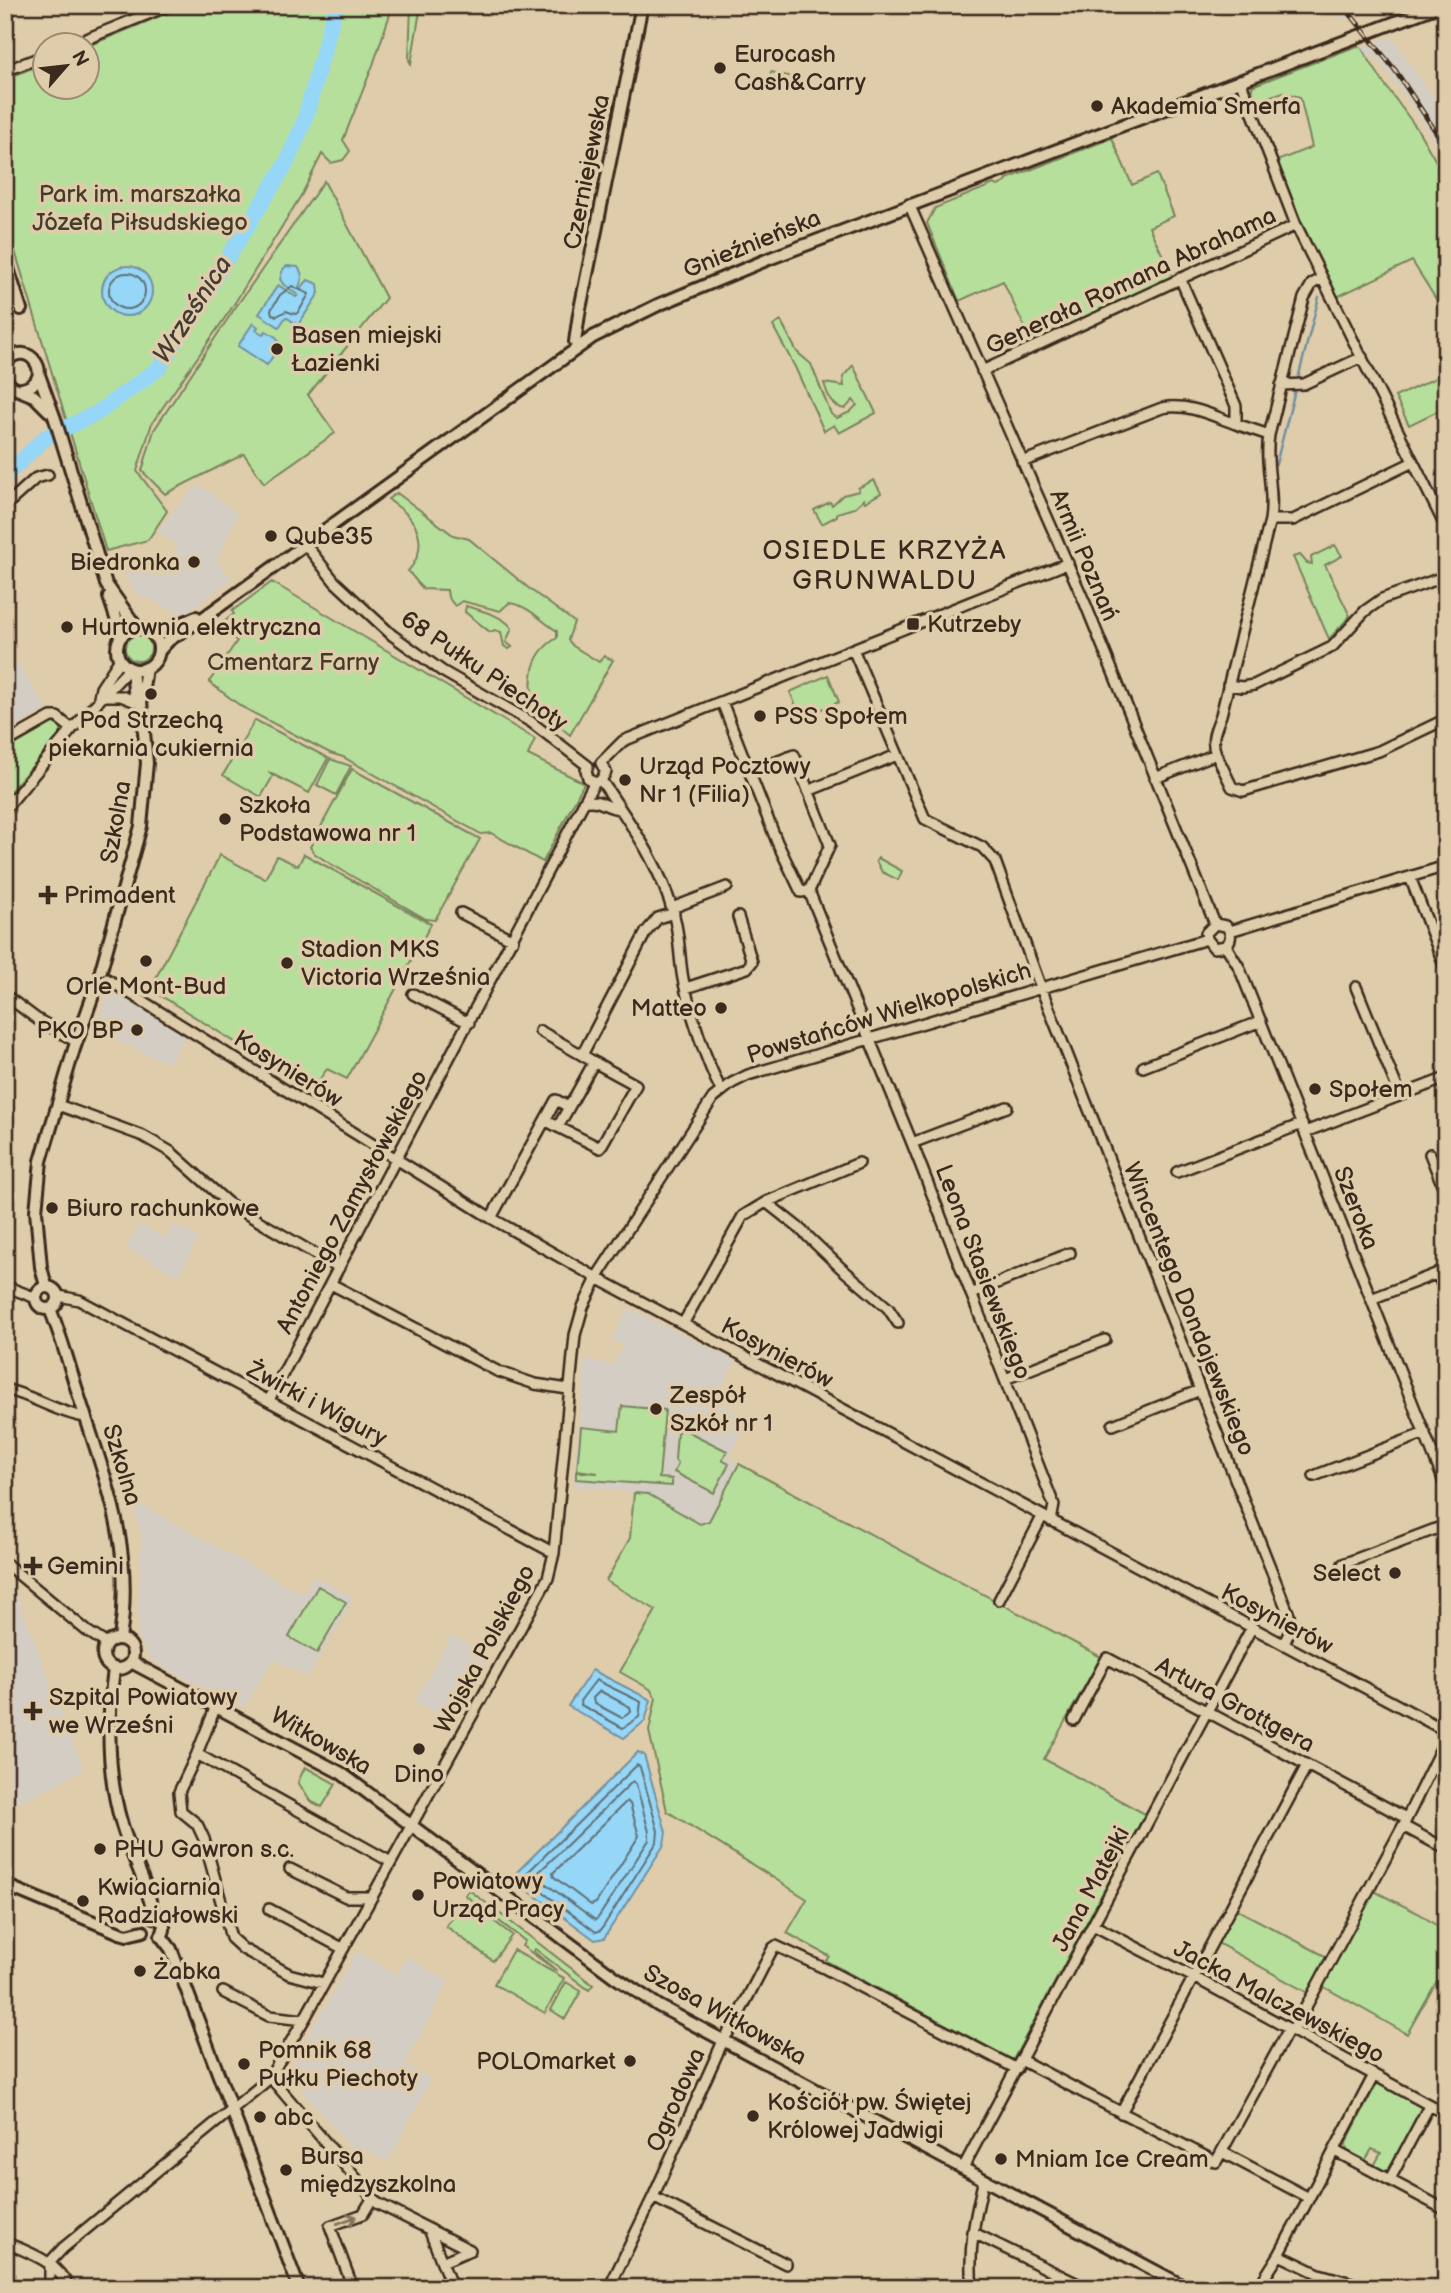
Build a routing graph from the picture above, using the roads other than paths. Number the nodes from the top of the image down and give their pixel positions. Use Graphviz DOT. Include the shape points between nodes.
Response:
graph roads {
  1 [pos="170,5"];
  2 [pos="642,5"];
  3 [pos="1441,5"];
  4 [pos="102,33"];
  5 [pos="32,60"];
  6 [pos="5,71"];
  7 [pos="1240,80"];
  8 [pos="909,204"];
  9 [pos="1296,225"];
  10 [pos="5,259"];
  11 [pos="1180,278"];
  12 [pos="1322,278"];
  13 [pos="21,309"];
  14 [pos="578,347"];
  15 [pos="1362,357"];
  16 [pos="7,358"];
  17 [pos="982,371"];
  18 [pos="38,375"];
  19 [pos="5,379"];
  20 [pos="1281,385"];
  21 [pos="22,389"];
  22 [pos="55,419"];
  23 [pos="1236,424"];
  24 [pos="1269,435"];
  25 [pos="1022,462"];
  26 [pos="1413,462"];
  27 [pos="48,475"];
  28 [pos="5,506"];
  29 [pos="1270,520"];
  30 [pos="1446,528"];
  31 [pos="305,544"];
  32 [pos="1068,563"];
  33 [pos="1446,576"];
  34 [pos="108,588"];
  35 [pos="215,609"];
  36 [pos="142,629"];
  37 [pos="122,636"];
  38 [pos="853,649"];
  39 [pos="159,651"];
  40 [pos="120,659"];
  41 [pos="146,668"];
  42 [pos="131,669"];
  43 [pos="1228,685"];
  44 [pos="100,698"];
  45 [pos="135,702"];
  46 [pos="722,702"];
  47 [pos="1446,719"];
  48 [pos="142,720"];
  49 [pos="72,729"];
  50 [pos="5,743"];
  51 [pos="1216,754"];
  52 [pos="897,755"];
  53 [pos="601,763"];
  54 [pos="588,766"];
  55 [pos="750,772"];
  56 [pos="1155,778"];
  57 [pos="598,782"];
  58 [pos="808,791"];
  59 [pos="583,802"];
  60 [pos="5,809"];
  61 [pos="620,809"];
  62 [pos="1446,866"];
  63 [pos="1410,877"];
  64 [pos="727,887"];
  65 [pos="809,891"];
  66 [pos="673,910"];
  67 [pos="461,913"];
  68 [pos="738,917"];
  69 [pos="1215,924"];
  70 [pos="1230,931"];
  71 [pos="1206,939"];
  72 [pos="513,940"];
  73 [pos="1226,946"];
  74 [pos="1446,970"];
  75 [pos="102,978"];
  76 [pos="686,988"];
  77 [pos="1041,988"];
  78 [pos="1356,988"];
  79 [pos="413,993"];
  80 [pos="5,995"];
  81 [pos="1261,1021"];
  82 [pos="469,1023"];
  83 [pos="540,1031"];
  84 [pos="870,1039"];
  85 [pos="77,1042"];
  86 [pos="582,1055"];
  87 [pos="594,1062"];
  88 [pos="1143,1067"];
  89 [pos="1446,1077"];
  90 [pos="721,1090"];
  91 [pos="1400,1095"];
  92 [pos="58,1105"];
  93 [pos="569,1107"];
  94 [pos="1007,1107"];
  95 [pos="545,1120"];
  96 [pos="558,1127"];
  97 [pos="1304,1128"];
  98 [pos="912,1143"];
  99 [pos="1430,1154"];
  100 [pos="396,1159"];
  101 [pos="859,1163"];
  102 [pos="1177,1172"];
  103 [pos="1446,1194"];
  104 [pos="766,1202"];
  105 [pos="491,1218"];
  106 [pos="1070,1253"];
  107 [pos="339,1268"];
  108 [pos="1442,1271"];
  109 [pos="597,1278"];
  110 [pos="331,1284"];
  111 [pos="5,1286"];
  112 [pos="46,1286"];
  113 [pos="1446,1293"];
  114 [pos="971,1294"];
  115 [pos="58,1296"];
  116 [pos="36,1298"];
  117 [pos="1371,1299"];
  118 [pos="50,1309"];
  119 [pos="898,1323"];
  120 [pos="683,1324"];
  121 [pos="1105,1340"];
  122 [pos="1005,1379"];
  123 [pos="5,1389"];
  124 [pos="568,1389"];
  125 [pos="1200,1390"];
  126 [pos="269,1400"];
  127 [pos="85,1417"];
  128 [pos="1113,1425"];
  129 [pos="1425,1433"];
  130 [pos="1314,1476"];
  131 [pos="1446,1487"];
  132 [pos="1047,1519"];
  133 [pos="1446,1525"];
  134 [pos="554,1553"];
  135 [pos="5,1563"];
  136 [pos="1343,1564"];
  137 [pos="999,1600"];
  138 [pos="1252,1627"];
  139 [pos="120,1639"];
  140 [pos="107,1644"];
  141 [pos="1284,1644"];
  142 [pos="131,1662"];
  143 [pos="114,1668"];
  144 [pos="216,1706"];
  145 [pos="1206,1712"];
  146 [pos="1074,1720"];
  147 [pos="1446,1731"];
  148 [pos="1446,1738"];
  149 [pos="197,1754"];
  150 [pos="1307,1765"];
  151 [pos="1405,1822"];
  152 [pos="411,1825"];
  153 [pos="1446,1849"];
  154 [pos="391,1862"];
  155 [pos="290,1869"];
  156 [pos="5,1885"];
  157 [pos="370,1897"];
  158 [pos="269,1909"];
  159 [pos="154,1917"];
  160 [pos="1093,1925"];
  161 [pos="143,1931"];
  162 [pos="161,1936"];
  163 [pos="342,1948"];
  164 [pos="1193,1978"];
  165 [pos="323,1983"];
  166 [pos="223,1992"];
  167 [pos="304,2020"];
  168 [pos="1291,2030"];
  169 [pos="723,2040"];
  170 [pos="1019,2064"];
  171 [pos="1374,2075"];
  172 [pos="270,2077"];
  173 [pos="1429,2106"];
  174 [pos="232,2111"];
  175 [pos="1121,2113"];
  176 [pos="1446,2114"];
  177 [pos="1335,2151"];
  178 [pos="1222,2152"];
  179 [pos="963,2168"];
  180 [pos="984,2179"];
  181 [pos="1390,2179"];
  182 [pos="653,2197"];
  183 [pos="1309,2198"];
  184 [pos="372,2199"];
  185 [pos="1446,2210"];
  186 [pos="429,2229"];
  187 [pos="972,2232"];
  188 [pos="5,2242"];
  189 [pos="1279,2255"];
  190 [pos="50,2262"];
  191 [pos="442,2262"];
  192 [pos="786,2264"];
  193 [pos="1168,2283"];
  194 [pos="50,2288"];
  195 [pos="69,2288"];
  196 [pos="299,2288"];
  197 [pos="353,2288"];
  198 [pos="452,2288"];
  199 [pos="609,2288"];
  200 [pos="972,2288"];
  201 [pos="1086,2288"];
  202 [pos="1187,2288"];
  203 [pos="1258,2288"];
  204 [pos="1370,2288"];
  1 -- 4 [label="street"];
  2 -- 14 [label="street, Czerniejewska" via="579,314"];
  3 -- 7 [label="street, Gnieźnieńska"];
  5 -- 6 [label="street"];
  7 -- 8 [label="street, Gnieźnieńska"];
  7 -- 9 [label="street"];
  8 -- 14 [label="street, Gnieźnieńska" via="714,280"];
  8 -- 17 [label="street, Armii Poznań"];
  9 -- 11 [label="street, Generała Romana Abrahama"];
  9 -- 12 [label="street"];
  10 -- 13 [label="street"];
  11 -- 17 [label="street, Generała Romana Abrahama"];
  11 -- 23 [label="street" via="1237,406"];
  12 -- 15 [label="street"];
  12 -- 20 [label="street" via="1304,298"];
  14 -- 31 [label="street, Gnieźnieńska"];
  15 -- 20 [label="street" via="1304,384"];
  15 -- 26 [label="street"];
  16 -- 18 [label="street" via="22,353 33,358"];
  17 -- 25 [label="street, Armii Poznań"];
  18 -- 21 [label="street" via="33,385"];
  18 -- 22 [label="street"];
  19 -- 21 [label="street"];
  20 -- 24 [label="street"];
  21 -- 22 [label="street"];
  22 -- 34 [label="street"];
  23 -- 24 [label="street"];
  23 -- 25 [label="street" via="1173,406"];
  24 -- 29 [label="street"];
  25 -- 32 [label="street, Armii Poznań"];
  26 -- 29 [label="street" via="1293,520"];
  26 -- 30 [label="street"];
  27 -- 28 [label="street" via="36,478"];
  29 -- 43 [label="street"];
  31 -- 35 [label="street, Gnieźnieńska"];
  31 -- 54 [label="street, 68 Pułku Piechoty" via="335,582 393,635 442,671 531,722"];
  32 -- 38 [label="street"];
  32 -- 56 [label="street, Armii Poznań"];
  33 -- 43 [label="street" via="1382,599 1332,647 1254,685"];
  34 -- 36 [label="street"];
  34 -- 37 [label="street"];
  35 -- 36 [label="street, Gnieźnieńska" via="166,630"];
  35 -- 39 [label="street, Gnieźnieńska"];
  36 -- 37 [label="street"];
  36 -- 39 [label="street" via="156,639"];
  37 -- 40 [label="street" via="117,647"];
  38 -- 46 [label="street"];
  38 -- 52 [label="street, Wincentego Dondajewskiego"];
  39 -- 41 [label="street"];
  40 -- 42 [label="street"];
  40 -- 44 [label="street" via="101,688"];
  41 -- 42 [label="street"];
  41 -- 48 [label="street, Szkolna" via="141,686"];
  42 -- 44 [label="street"];
  42 -- 45 [label="street, Szkolna"];
  43 -- 51 [label="street" via="1214,730"];
  44 -- 45 [label="street" via="121,696"];
  44 -- 49 [label="street"];
  45 -- 48 [label="street, Szkolna"];
  46 -- 53 [label="street" via="623,741"];
  46 -- 55 [label="street"];
  47 -- 51 [label="street" via="1379,751 1243,791 1232,787"];
  48 -- 75 [label="street, Szkolna" via="147,763 141,826"];
  49 -- 50 [label="street" via="51,717"];
  49 -- 60 [label="street"];
  51 -- 56 [label="street"];
  52 -- 58 [label="street"];
  52 -- 77 [label="street, Wincentego Dondajewskiego" via="925,819 982,847 995,861"];
  53 -- 54 [label="street"];
  53 -- 57 [label="street" via="606,772"];
  54 -- 57 [label="street" via="586,774"];
  55 -- 58 [label="street" via="794,755"];
  55 -- 65 [label="street, Leona Stasiewskiego" via="801,892"];
  56 -- 69 [label="street, Armii Poznań"];
  57 -- 59 [label="street, Antoniego Zamysłowskiego"];
  57 -- 61 [label="street"];
  58 -- 65 [label="street" via="830,845"];
  59 -- 61 [label="street" via="600,801"];
  59 -- 72 [label="street, Antoniego Zamysłowskiego"];
  61 -- 66 [label="street" via="654,861"];
  62 -- 63 [label="street"];
  63 -- 70 [label="street"];
  63 -- 74 [label="street"];
  64 -- 66 [label="street"];
  65 -- 84 [label="street, Leona Stasiewskiego"];
  66 -- 76 [label="street"];
  66 -- 86 [label="street" via="646,932"];
  67 -- 72 [label="street"];
  68 -- 76 [label="street" via="752,962 747,968"];
  69 -- 70 [label="street"];
  69 -- 71 [label="street"];
  70 -- 73 [label="street"];
  71 -- 73 [label="street" via="1214,948"];
  71 -- 77 [label="street, Powstańców Wielkopolskich"];
  72 -- 82 [label="street, Antoniego Zamysłowskiego"];
  73 -- 81 [label="street, Szeroka"];
  75 -- 85 [label="street, Szkolna"];
  75 -- 100 [label="street, Kosynierów"];
  76 -- 90 [label="street" via="709,1067"];
  77 -- 84 [label="street, Powstańców Wielkopolskich"];
  77 -- 125 [label="street, Wincentego Dondajewskiego"];
  78 -- 91 [label="street"];
  79 -- 82 [label="street"];
  80 -- 85 [label="street"];
  81 -- 88 [label="street"];
  81 -- 97 [label="street, Szeroka"];
  82 -- 100 [label="street, Antoniego Zamysłowskiego"];
  83 -- 86 [label="street"];
  84 -- 90 [label="street, Powstańców Wielkopolskich" via="748,1075"];
  84 -- 98 [label="street, Leona Stasiewskiego"];
  85 -- 92 [label="street, Szkolna"];
  86 -- 87 [label="street"];
  87 -- 93 [label="street"];
  87 -- 96 [label="street" via="636,1085 600,1148"];
  89 -- 91 [label="street"];
  90 -- 109 [label="street, Powstańców Wielkopolskich" via="691,1129"];
  91 -- 97 [label="street"];
  92 -- 107 [label="street" via="143,1136 171,1152 228,1203"];
  92 -- 112 [label="street, Szkolna" via="37,1190 38,1240"];
  93 -- 95 [label="street" via="556,1100"];
  93 -- 96 [label="street"];
  94 -- 98 [label="street"];
  95 -- 96 [label="street"];
  95 -- 105 [label="street"];
  97 -- 102 [label="street"];
  97 -- 117 [label="street, Szeroka"];
  98 -- 114 [label="street, Leona Stasiewskiego"];
  99 -- 103 [label="street"];
  100 -- 105 [label="street, Kosynierów"];
  100 -- 107 [label="street, Antoniego Zamysłowskiego"];
  101 -- 104 [label="street"];
  104 -- 119 [label="street" via="888,1308"];
  104 -- 120 [label="street" via="738,1221"];
  105 -- 109 [label="street, Kosynierów"];
  106 -- 114 [label="street"];
  107 -- 110 [label="street, Antoniego Zamysłowskiego"];
  108 -- 113 [label="street"];
  108 -- 117 [label="street"];
  109 -- 120 [label="street, Kosynierów"];
  109 -- 124 [label="street, Wojska Polskiego" via="578,1320"];
  110 -- 124 [label="street" via="496,1371"];
  110 -- 126 [label="street, Antoniego Zamysłowskiego"];
  111 -- 116 [label="street"];
  112 -- 115 [label="street"];
  112 -- 116 [label="street"];
  114 -- 122 [label="street, Leona Stasiewskiego"];
  115 -- 118 [label="street"];
  115 -- 126 [label="street, Żwirki i Wigury" via="79,1300"];
  116 -- 118 [label="street" via="39,1306"];
  117 -- 129 [label="street, Szeroka"];
  118 -- 127 [label="street, Szkolna"];
  120 -- 132 [label="street, Kosynierów"];
  121 -- 122 [label="street"];
  122 -- 132 [label="street, Leona Stasiewskiego" via="1054,1505"];
  123 -- 127 [label="street"];
  124 -- 134 [label="street, Wojska Polskiego"];
  125 -- 128 [label="street"];
  125 -- 141 [label="street, Wincentego Dondajewskiego" via="1289,1615 1291,1628"];
  126 -- 134 [label="street, Żwirki i Wigury"];
  127 -- 139 [label="street, Szkolna" via="109,1489 122,1550"];
  129 -- 130 [label="street"];
  129 -- 131 [label="street, Szeroka"];
  132 -- 137 [label="street"];
  132 -- 138 [label="street, Kosynierów"];
  133 -- 136 [label="street"];
  134 -- 152 [label="street, Wojska Polskiego" via="548,1578"];
  135 -- 140 [label="street"];
  138 -- 141 [label="street, Kosynierów"];
  138 -- 145 [label="street, Jana Matejki"];
  139 -- 140 [label="street"];
  139 -- 142 [label="street" via="132,1648"];
  140 -- 143 [label="street" via="104,1658"];
  141 -- 147 [label="street, Kosynierów"];
  142 -- 143 [label="street" via="122,1669"];
  142 -- 144 [label="street, Witkowska"];
  143 -- 159 [label="street" via="110,1756 116,1803"];
  144 -- 149 [label="street"];
  144 -- 152 [label="street, Witkowska" via="341,1773"];
  145 -- 146 [label="street, Artura Grottgera" via="1107,1658"];
  145 -- 150 [label="street, Artura Grottgera"];
  145 -- 160 [label="street, Jana Matejki"];
  148 -- 151 [label="street"];
  149 -- 154 [label="street"];
  149 -- 165 [label="street" via="178,1802 204,1839 231,1938 289,1974"];
  150 -- 151 [label="street, Artura Grottgera"];
  150 -- 164 [label="street"];
  151 -- 153 [label="street, Artura Grottgera"];
  151 -- 168 [label="street"];
  152 -- 154 [label="street, Wojska Polskiego"];
  152 -- 169 [label="street, Szosa Witkowska" via="633,1990"];
  154 -- 157 [label="street, Wojska Polskiego"];
  155 -- 157 [label="street" via="346,1897"];
  156 -- 161 [label="street" via="120,1933"];
  157 -- 163 [label="street, Wojska Polskiego"];
  158 -- 163 [label="street"];
  159 -- 161 [label="street" via="145,1921"];
  159 -- 162 [label="street" via="164,1924"];
  160 -- 164 [label="street, Jacka Malczewskiego"];
  160 -- 170 [label="street, Jana Matejki"];
  161 -- 162 [label="street" via="150,1939"];
  162 -- 174 [label="street" via="171,1949"];
  163 -- 165 [label="street, Wojska Polskiego"];
  164 -- 168 [label="street, Jacka Malczewskiego"];
  164 -- 175 [label="street"];
  165 -- 167 [label="street, Wojska Polskiego"];
  166 -- 167 [label="street" via="269,2016"];
  167 -- 172 [label="street, Wojska Polskiego"];
  168 -- 171 [label="street, Jacka Malczewskiego"];
  168 -- 178 [label="street"];
  169 -- 170 [label="street, Ogrodowa" via="776,1946"];
  169 -- 179 [label="street, Szosa Witkowska"];
  169 -- 182 [label="street, Ogrodowa"];
  170 -- 175 [label="street"];
  170 -- 179 [label="street, Jana Matejki"];
  171 -- 173 [label="street, Jacka Malczewskiego"];
  171 -- 177 [label="street"];
  172 -- 174 [label="street, Wojska Polskiego"];
  172 -- 184 [label="street"];
  173 -- 176 [label="street, Jacka Malczewskiego"];
  173 -- 181 [label="street"];
  174 -- 190 [label="street, Wojska Polskiego"];
  174 -- 196 [label="street"];
  175 -- 178 [label="street" via="1216,2162"];
  177 -- 181 [label="street"];
  177 -- 183 [label="street"];
  178 -- 183 [label="street"];
  179 -- 180 [label="street, Szosa Witkowska"];
  180 -- 187 [label="street"];
  180 -- 193 [label="street, Szosa Witkowska"];
  181 -- 185 [label="street"];
  182 -- 192 [label="street"];
  182 -- 199 [label="street, Ogrodowa"];
  183 -- 189 [label="street"];
  184 -- 186 [label="street"];
  197 -- 184 [label="street, one-way" via="330,2226 363,2214"];
  186 -- 191 [label="street"];
  186 -- 191 [label="street" via="470,2250"];
  187 -- 200 [label="street"];
  187 -- 201 [label="street"];
  188 -- 190 [label="street"];
  189 -- 203 [label="street"];
  189 -- 204 [label="street" via="1318,2274"];
  190 -- 194 [label="street"];
  190 -- 195 [label="street"];
  191 -- 198 [label="street"];
  193 -- 202 [label="street, Szosa Witkowska"];
}
